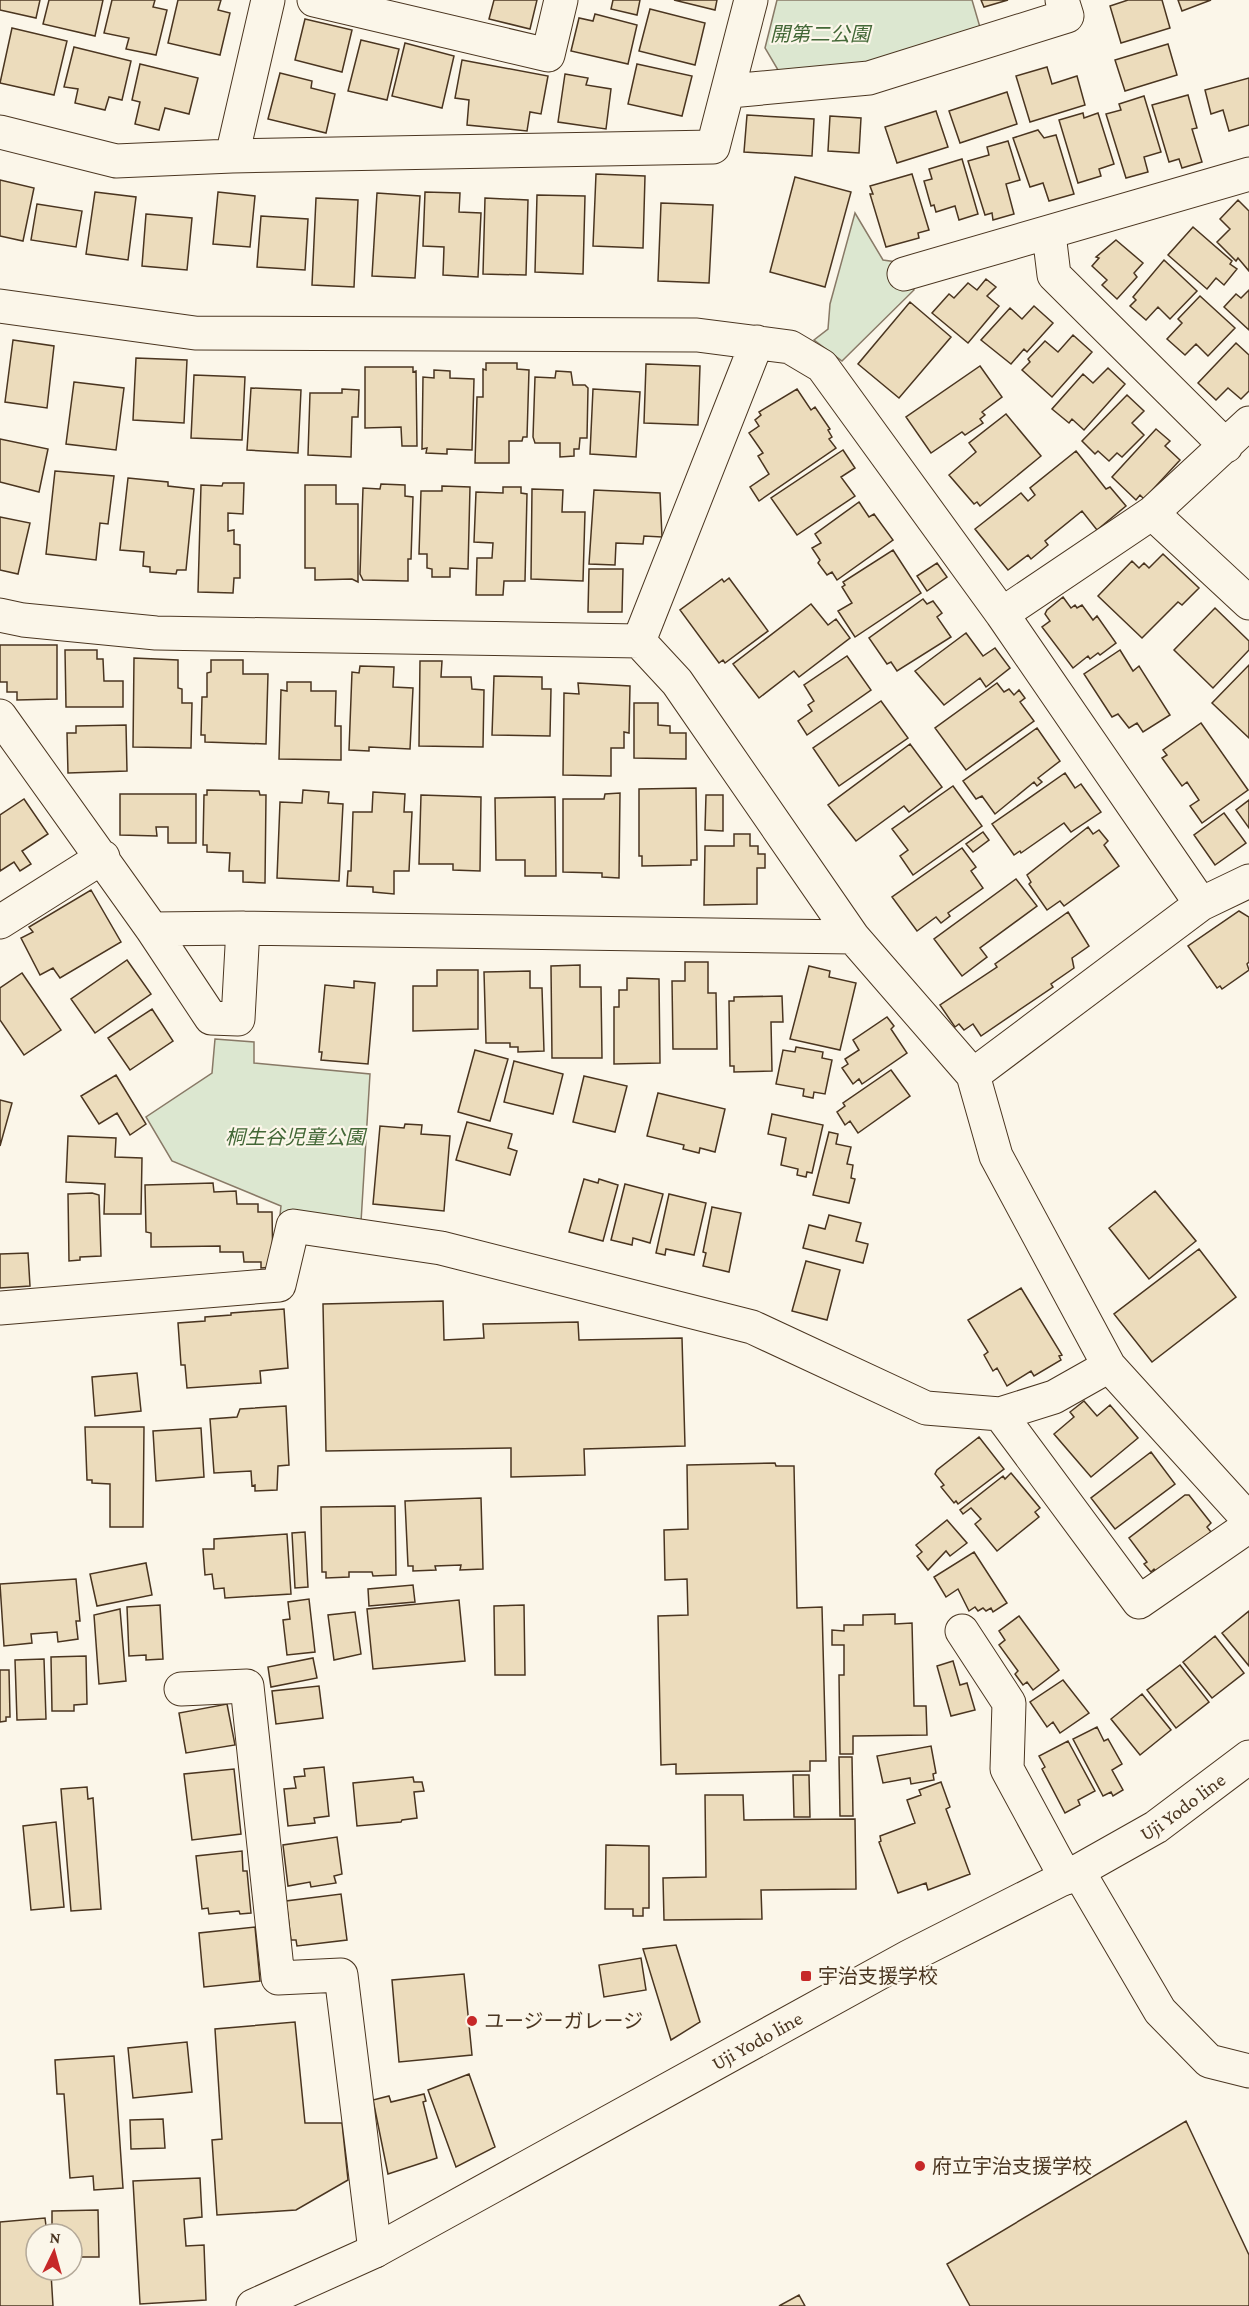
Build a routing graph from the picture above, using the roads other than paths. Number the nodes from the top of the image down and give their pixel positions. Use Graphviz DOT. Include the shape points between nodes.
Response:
graph roads {
  1 [pos="268,0"];
  2 [pos="314,0"];
  3 [pos="561,0"];
  4 [pos="751,0"];
  5 [pos="1062,0"];
  6 [pos="730,92"];
  7 [pos="0,132"];
  8 [pos="232,156"];
  9 [pos="1249,174"];
  10 [pos="1049,234"];
  11 [pos="904,274"];
  12 [pos="0,306"];
  13 [pos="757,342"];
  14 [pos="1249,423"];
  15 [pos="1226,446"];
  16 [pos="1152,513"];
  17 [pos="1249,603"];
  18 [pos="1002,614"];
  19 [pos="0,615"];
  20 [pos="639,641"];
  21 [pos="0,716"];
  22 [pos="103,857"];
  23 [pos="1249,881"];
  24 [pos="1201,904"];
  25 [pos="0,922"];
  26 [pos="243,928"];
  27 [pos="152,929"];
  28 [pos="853,937"];
  29 [pos="973,1075"];
  30 [pos="0,1308"];
  31 [pos="1109,1366"];
  32 [pos="1000,1414"];
  33 [pos="1249,1520"];
  34 [pos="1249,1526"];
  35 [pos="962,1631"];
  36 [pos="181,1689"];
  37 [pos="1249,1757"];
  38 [pos="1072,1875"];
  39 [pos="1249,2071"];
  40 [pos="375,2251"];
  41 [pos="266,2303"];
  1 -- 8 [label="street"];
  2 -- 3 [label="street" via="548,55"];
  4 -- 6 [label="street"];
  5 -- 6 [label="street" via="1067,16 869,78"];
  6 -- 8 [label="street" via="713,147"];
  7 -- 8 [label="street" via="116,161"];
  9 -- 10 [label="street"];
  10 -- 11 [label="street"];
  10 -- 15 [label="street" via="1054,275"];
  12 -- 13 [label="street" via="195,333 697,335"];
  13 -- 18 [label="street" via="790,347 822,366"];
  13 -- 20 [label="street"];
  14 -- 15 [label="street"];
  15 -- 16 [label="street"];
  16 -- 17 [label="street"];
  16 -- 18 [label="street"];
  18 -- 24 [label="street"];
  19 -- 20 [label="street" via="156,633"];
  20 -- 28 [label="street" via="677,682"];
  21 -- 22 [label="street"];
  22 -- 25 [label="street"];
  22 -- 27 [label="street"];
  23 -- 24 [label="street"];
  24 -- 29 [label="street"];
  26 -- 27 [label="street"];
  26 -- 27 [label="street" via="238,1019 211,1018"];
  26 -- 28 [label="street"];
  28 -- 29 [label="street"];
  29 -- 31 [label="street" via="996,1156"];
  30 -- 32 [label="street" via="279,1285 293,1226 441,1248 752,1327 926,1408"];
  31 -- 32 [label="street" via="1054,1397"];
  31 -- 33 [label="street"];
  32 -- 34 [label="street" via="1139,1602"];
  35 -- 38 [label="street" via="1009,1703 1007,1769"];
  36 -- 40 [label="street" via="247,1686 278,1978 341,1975"];
  37 -- 38 [label="street, Uji Yodo line" via="1155,1827"];
  38 -- 39 [label="street" via="1160,2011 1209,2061"];
  38 -- 40 [label="street, Uji Yodo line" via="910,1956"];
  40 -- 41 [label="street, Uji Yodo line"];
}
